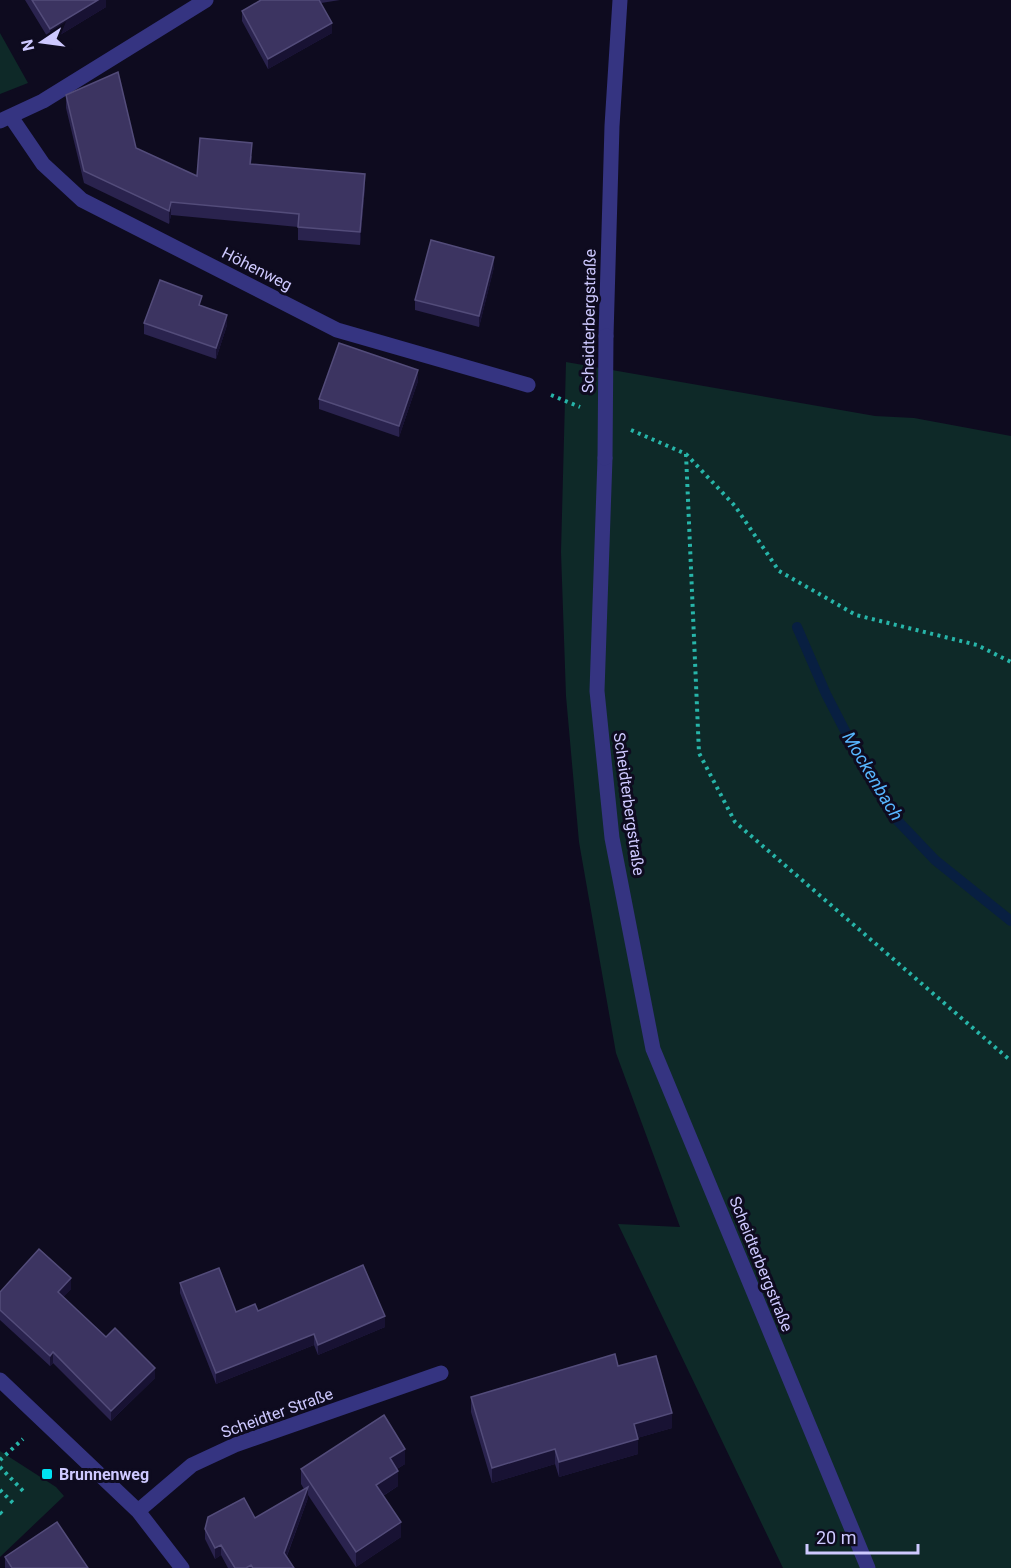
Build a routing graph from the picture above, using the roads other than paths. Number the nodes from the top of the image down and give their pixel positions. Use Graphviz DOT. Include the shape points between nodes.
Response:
graph roads {
  1 [pos="206,0"];
  2 [pos="620,0"];
  3 [pos="5,119"];
  4 [pos="528,385"];
  5 [pos="441,1373"];
  6 [pos="0,1380"];
  7 [pos="138,1511"];
  8 [pos="182,1568"];
  9 [pos="868,1568"];
  1 -- 3 [label="street, Höhenweg" via="43,101"];
  2 -- 9 [label="street, Scheidterbergstraße, bridge" via="612,126 597,691 612,838 653,1049"];
  3 -- 4 [label="street, Höhenweg" via="43,164 82,200 337,330"];
  5 -- 7 [label="street, Scheidter Straße" via="192,1465"];
  6 -- 7 [label="street"];
  7 -- 8 [label="street"];
}
